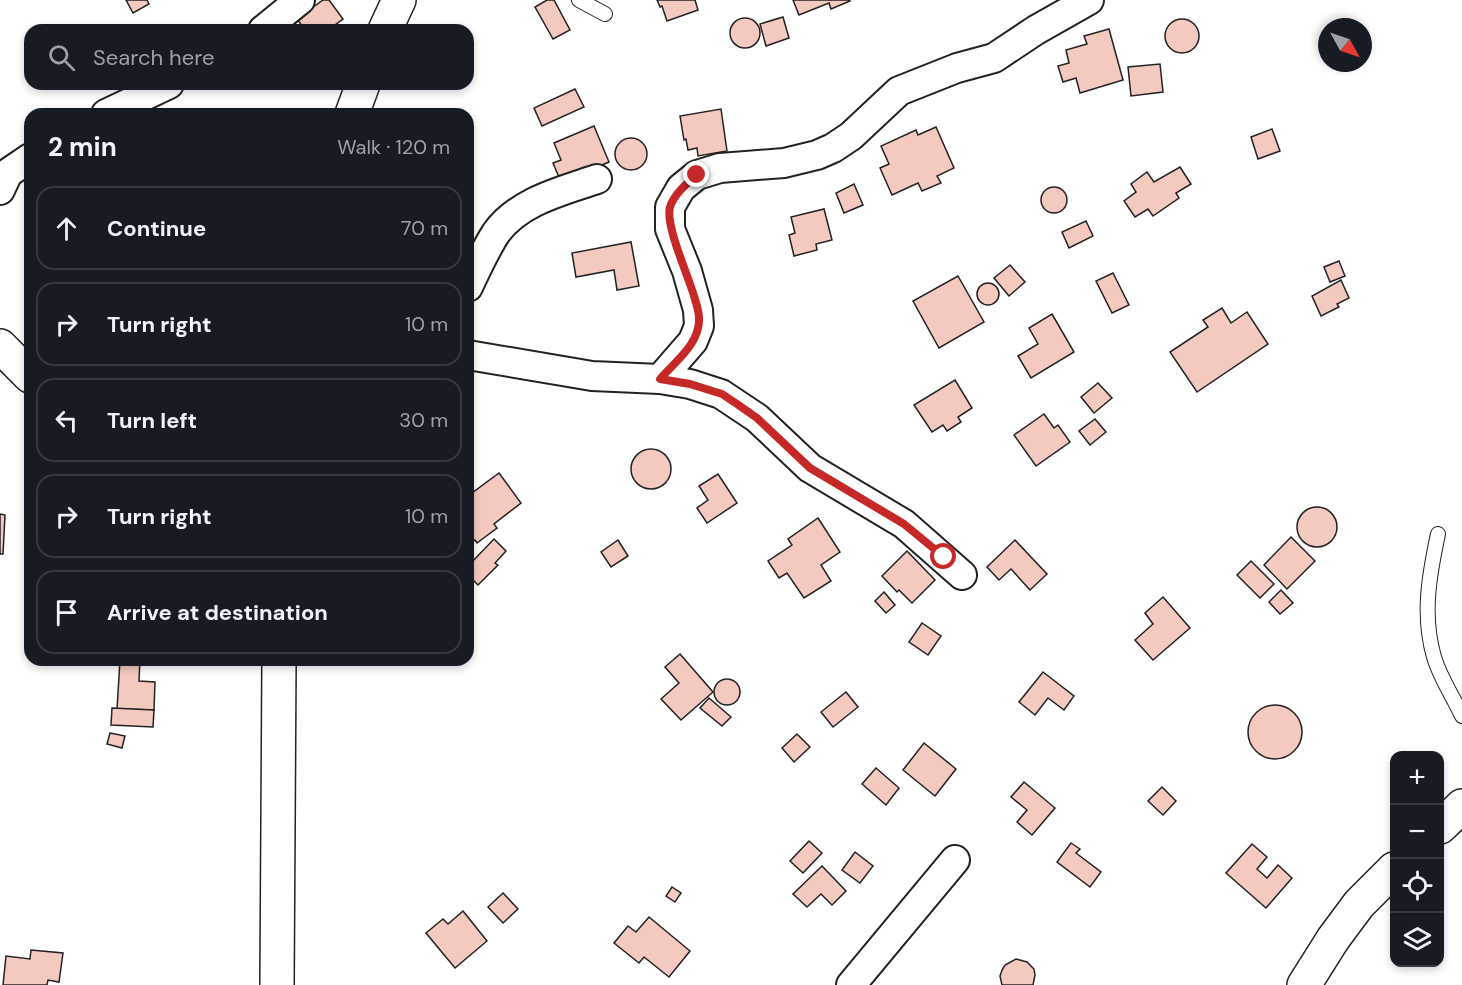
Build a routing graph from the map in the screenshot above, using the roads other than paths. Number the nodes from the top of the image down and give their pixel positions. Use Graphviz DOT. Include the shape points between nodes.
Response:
graph roads {
  1 [pos="300,0"];
  2 [pos="399,0"];
  3 [pos="579,0"];
  4 [pos="1089,0"];
  5 [pos="604,14"];
  6 [pos="270,24"];
  7 [pos="388,24"];
  8 [pos="156,90"];
  9 [pos="361,90"];
  10 [pos="119,108"];
  11 [pos="354,108"];
  12 [pos="597,179"];
  13 [pos="474,274"];
  14 [pos="0,346"];
  15 [pos="474,356"];
  16 [pos="24,370"];
  17 [pos="660,379"];
  18 [pos="1438,534"];
  19 [pos="962,575"];
  20 [pos="279,666"];
  21 [pos="1462,716"];
  22 [pos="1462,806"];
  23 [pos="1444,823"];
  24 [pos="955,860"];
  25 [pos="1390,874"];
  26 [pos="277,985"];
  27 [pos="851,985"];
  28 [pos="1304,985"];
  1 -- 6 [label="street"];
  2 -- 7 [label="street"];
  3 -- 5 [label="lane"];
  4 -- 17 [label="street" via="994,58 899,91 833,148 784,163 720,168 697,175 681,188 670,207 670,230 693,291 699,326 693,341"];
  8 -- 10 [label="street"];
  9 -- 11 [label="street"];
  12 -- 13 [label="street" via="521,210 498,231"];
  14 -- 16 [label="street"];
  15 -- 17 [label="street" via="592,376"];
  17 -- 19 [label="street" via="722,394 757,418 810,468 904,524"];
  18 -- 21 [label="lane" via="1429,574 1427,625 1435,659"];
  20 -- 26 [label="street"];
  22 -- 23 [label="street"];
  24 -- 27 [label="street"];
  25 -- 28 [label="street" via="1359,904"];
}
